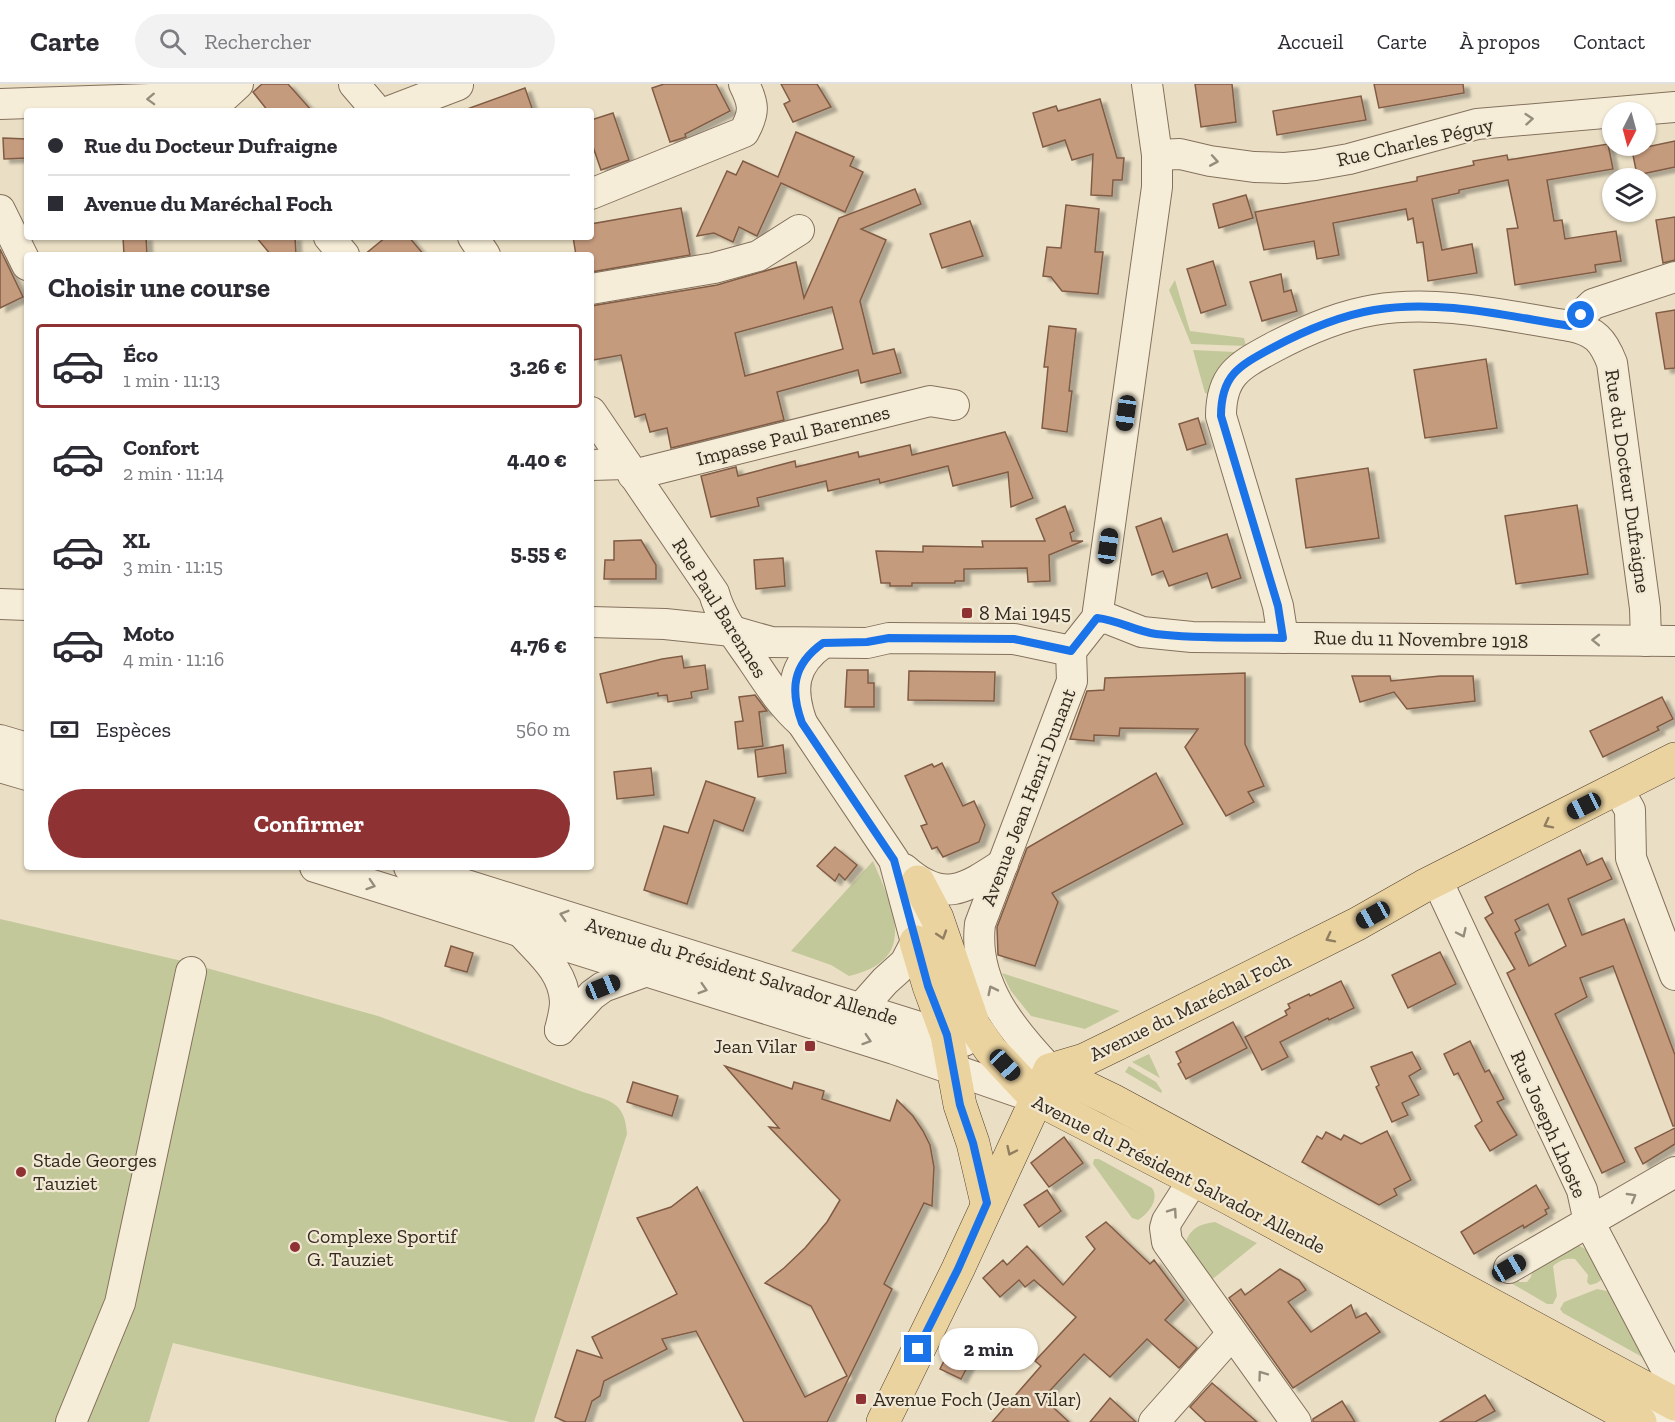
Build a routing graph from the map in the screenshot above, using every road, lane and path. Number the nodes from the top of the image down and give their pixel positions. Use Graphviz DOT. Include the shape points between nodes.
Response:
graph roads {
  1 [pos="238,84"];
  2 [pos="354,84"];
  3 [pos="744,84"];
  4 [pos="1147,84"];
  5 [pos="458,85"];
  6 [pos="0,104"];
  7 [pos="216,104"];
  8 [pos="1675,107"];
  9 [pos="374,108"];
  10 [pos="398,108"];
  11 [pos="1157,155"];
  12 [pos="594,194"];
  13 [pos="0,210"];
  14 [pos="799,230"];
  15 [pos="332,240"];
  16 [pos="342,252"];
  17 [pos="24,259"];
  18 [pos="1675,277"];
  19 [pos="594,288"];
  20 [pos="1570,326"];
  21 [pos="954,405"];
  22 [pos="594,416"];
  23 [pos="594,465"];
  24 [pos="630,469"];
  25 [pos="714,593"];
  26 [pos="0,604"];
  27 [pos="24,605"];
  28 [pos="1097,618"];
  29 [pos="594,622"];
  30 [pos="732,631"];
  31 [pos="889,638"];
  32 [pos="1283,638"];
  33 [pos="1661,641"];
  34 [pos="823,643"];
  35 [pos="1071,651"];
  36 [pos="802,723"];
  37 [pos="0,740"];
  38 [pos="24,747"];
  39 [pos="1675,759"];
  40 [pos="0,767"];
  41 [pos="24,774"];
  42 [pos="1618,789"];
  43 [pos="894,860"];
  44 [pos="1003,864"];
  45 [pos="324,870"];
  46 [pos="419,870"];
  47 [pos="1437,880"];
  48 [pos="918,882"];
  49 [pos="523,934"];
  50 [pos="916,942"];
  51 [pos="647,971"];
  52 [pos="191,972"];
  53 [pos="1675,975"];
  54 [pos="861,1008"];
  55 [pos="947,1035"];
  56 [pos="990,1049"];
  57 [pos="953,1068"];
  58 [pos="1043,1084"];
  59 [pos="1203,1166"];
  60 [pos="1675,1172"];
  61 [pos="987,1203"];
  62 [pos="1589,1222"];
  63 [pos="1509,1268"];
  64 [pos="1232,1334"];
  65 [pos="1591,1394"];
  66 [pos="1671,1408"];
  67 [pos="71,1422"];
  68 [pos="883,1422"];
  69 [pos="1154,1422"];
  70 [pos="1296,1422"];
  71 [pos="1640,1422"];
  1 -- 7 [label="street"];
  2 -- 9 [label="street"];
  3 -- 12 [label="street" via="752,100 752,118 744,132"];
  4 -- 11 [label="street"];
  5 -- 10 [label="street"];
  7 -- 6 [label="street, one-way"];
  11 -- 8 [label="street, Rue Charles Péguy, one-way" via="1180,154 1254,167 1285,168 1349,159 1477,124"];
  11 -- 28 [label="street" via="1155,198"];
  13 -- 17 [label="street"];
  14 -- 19 [label="street" via="758,256 714,268"];
  15 -- 16 [label="street"];
  18 -- 20 [label="street" via="1593,304"];
  20 -- 32 [label="street, Rue du Docteur Dufraigne" via="1447,308 1374,310 1301,333 1236,371 1221,398 1221,416 1278,606"];
  20 -- 33 [label="street, Rue du Docteur Dufraigne" via="1585,329 1600,339 1612,363 1645,608"];
  21 -- 24 [label="street, Impasse Paul Barennes" via="930,401"];
  22 -- 24 [label="street, Rue Paul Barennes"];
  23 -- 24 [label="street, Impasse Paul Barennes"];
  24 -- 25 [label="street, Rue Paul Barennes"];
  25 -- 30 [label="street, Rue Paul Barennes" via="719,611"];
  25 -- 31 [label="street" via="742,618 777,629 867,630"];
  26 -- 27 [label="street"];
  28 -- 32 [label="street, Rue du 11 Novembre 1918" via="1157,634"];
  28 -- 35 [label="street"];
  29 -- 30 [label="street"];
  30 -- 34 [label="street" via="771,642"];
  30 -- 36 [label="street, Rue Paul Barennes" via="784,707"];
  31 -- 34 [label="street"];
  31 -- 35 [label="street" via="1014,639"];
  33 -- 32 [label="street, Rue du 11 Novembre 1918, one-way"];
  34 -- 36 [label="street" via="806,658 794,690"];
  35 -- 44 [label="street, Avenue Jean Henri Dunant" via="1072,681"];
  36 -- 43 [label="street, Rue Paul Barennes"];
  37 -- 38 [label="street"];
  39 -- 42 [label="main road, Avenue du Maréchal Foch"];
  40 -- 41 [label="street"];
  42 -- 47 [label="main road, Avenue du Maréchal Foch, one-way"];
  42 -- 53 [label="street" via="1630,810 1630,858"];
  43 -- 48 [label="street, Rue Paul Barennes"];
  43 -- 50 [label="street, Rue Paul Barennes"];
  44 -- 48 [label="street" via="951,890"];
  58 -- 44 [label="street, Avenue Jean Henri Dunant, one-way" via="990,988 979,954 980,924"];
  45 -- 49 [label="street, Avenue du Président Salvador Allende, one-way"];
  54 -- 46 [label="street, Avenue du Président Salvador Allende, one-way"];
  47 -- 58 [label="main road, Avenue du Maréchal Foch, one-way"];
  47 -- 62 [label="street, Rue Joseph Lhoste, one-way" via="1582,1190"];
  48 -- 56 [label="main road, one-way" via="937,918 974,1026"];
  49 -- 51 [label="street, Avenue du Président Salvador Allende"];
  49 -- 51 [label="street" via="552,963 562,985 565,1002 560,1030 603,987"];
  50 -- 54 [label="street" via="905,963"];
  50 -- 55 [label="main road"];
  51 -- 57 [label="street, Avenue du Président Salvador Allende, one-way"];
  52 -- 67 [label="street" via="120,1303"];
  54 -- 55 [label="street, Avenue du Président Salvador Allende"];
  55 -- 56 [label="street, Avenue du Président Salvador Allende"];
  55 -- 57 [label="main road"];
  56 -- 58 [label="main road"];
  57 -- 58 [label="street, Avenue du Président Salvador Allende"];
  57 -- 61 [label="main road"];
  58 -- 59 [label="main road, Avenue du Président Salvador Allende"];
  58 -- 61 [label="main road, one-way"];
  64 -- 59 [label="street, one-way" via="1167,1242 1167,1221"];
  59 -- 65 [label="main road, Avenue du Président Salvador Allende"];
  59 -- 66 [label="main road" via="1575,1367 1626,1377"];
  62 -- 60 [label="street, one-way"];
  61 -- 68 [label="main road"];
  62 -- 63 [label="street"];
  62 -- 66 [label="street, Rue Joseph Lhoste" via="1670,1376"];
  64 -- 69 [label="street"];
  70 -- 64 [label="street, one-way"];
  65 -- 66 [label="street" via="1656,1412"];
  65 -- 71 [label="main road, Avenue du Président Salvador Allende"];
}
